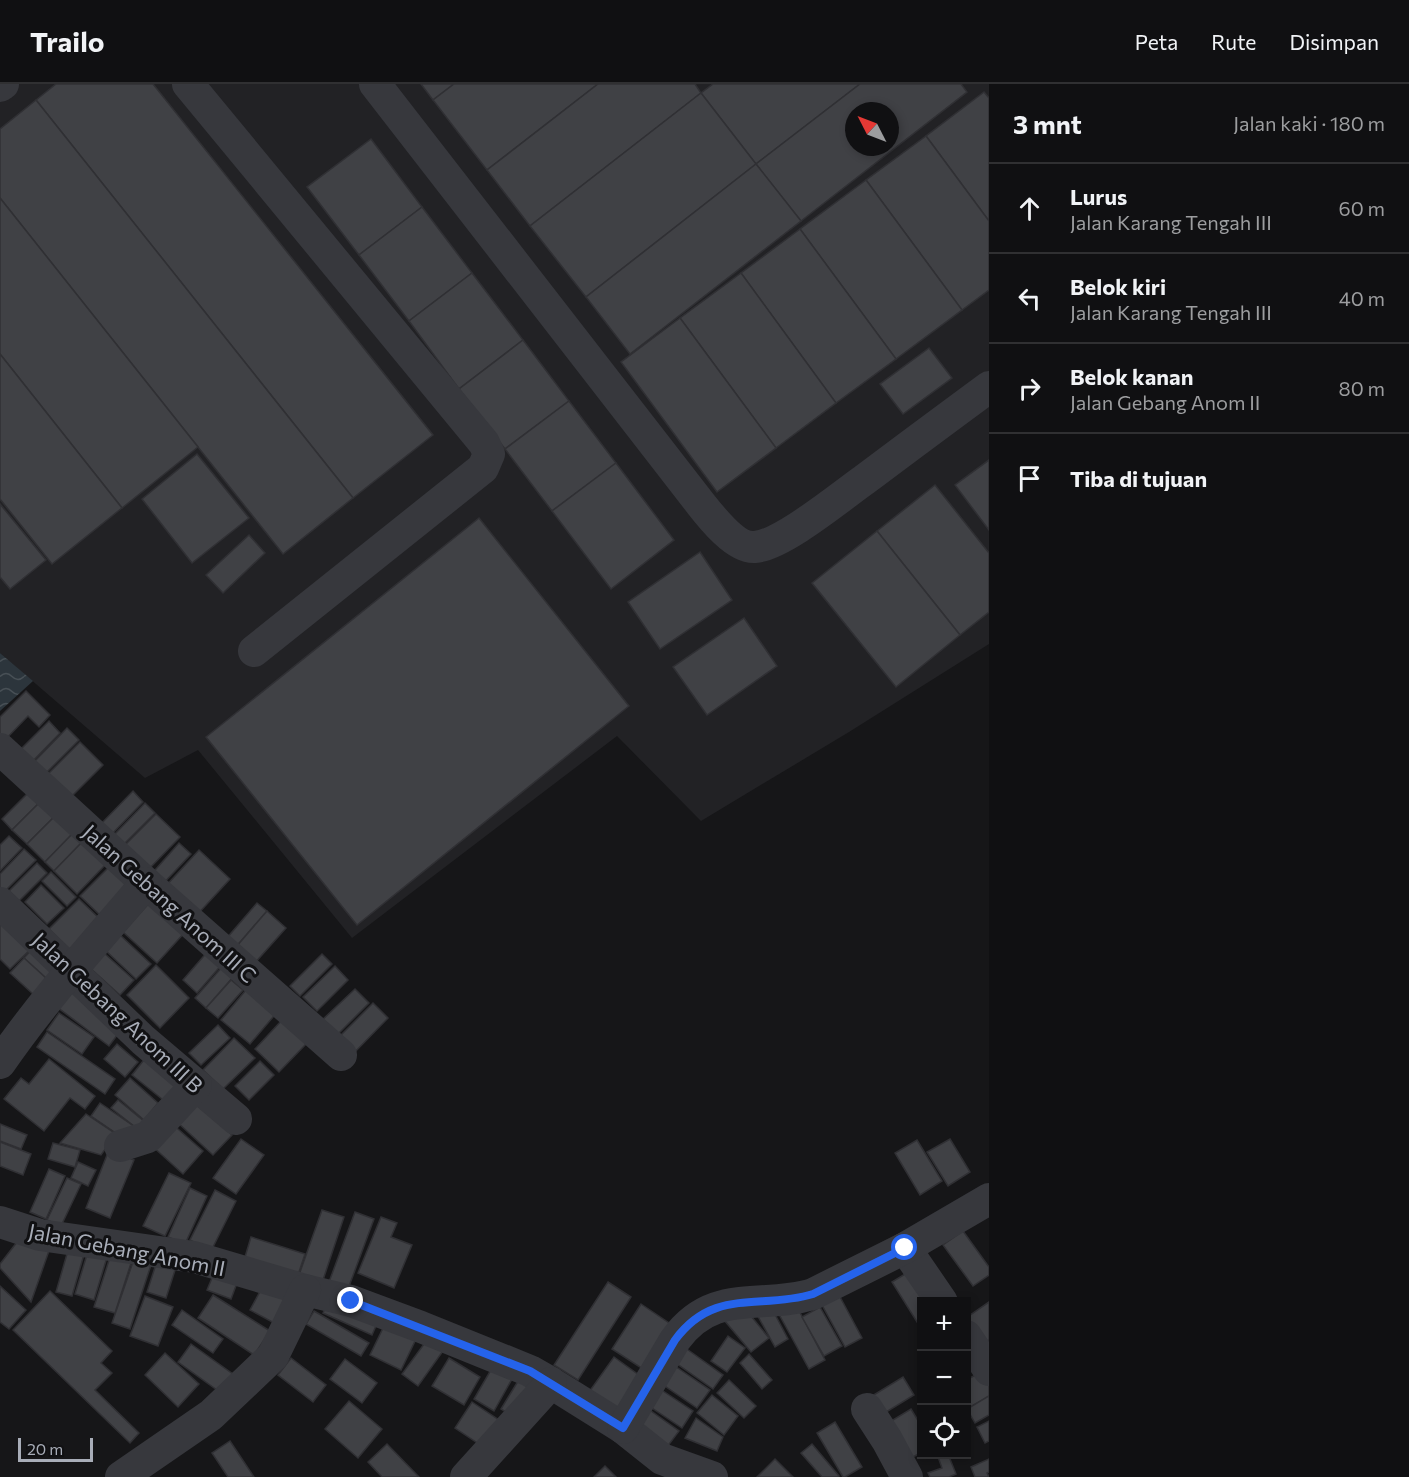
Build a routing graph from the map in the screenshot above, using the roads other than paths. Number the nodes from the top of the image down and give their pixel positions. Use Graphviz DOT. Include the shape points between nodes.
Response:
graph roads {
  1 [pos="188,84"];
  2 [pos="375,84"];
  3 [pos="989,387"];
  4 [pos="254,651"];
  5 [pos="0,749"];
  6 [pos="146,883"];
  7 [pos="0,903"];
  8 [pos="71,971"];
  9 [pos="341,1055"];
  10 [pos="0,1063"];
  11 [pos="196,1084"];
  12 [pos="236,1119"];
  13 [pos="120,1146"];
  14 [pos="989,1199"];
  15 [pos="0,1221"];
  16 [pos="905,1248"];
  17 [pos="305,1290"];
  18 [pos="939,1297"];
  19 [pos="551,1383"];
  20 [pos="867,1409"];
  21 [pos="623,1428"];
  22 [pos="121,1477"];
  23 [pos="466,1477"];
  24 [pos="712,1477"];
  25 [pos="907,1477"];
  1 -- 4 [label="street" via="484,443 489,454 483,468"];
  2 -- 3 [label="street" via="699,503 735,540 753,548 774,542 817,515"];
  5 -- 6 [label="street, Jalan Gebang Anom III C"];
  6 -- 8 [label="street"];
  6 -- 9 [label="street, Jalan Gebang Anom III C"];
  7 -- 8 [label="street, Jalan Gebang Anom III B"];
  8 -- 10 [label="street"];
  8 -- 11 [label="street, Jalan Gebang Anom III B"];
  11 -- 12 [label="street, Jalan Gebang Anom III B"];
  11 -- 13 [label="street" via="148,1137"];
  14 -- 16 [label="street"];
  15 -- 17 [label="street, Jalan Gebang Anom II" via="40,1235 194,1257"];
  16 -- 18 [label="street"];
  16 -- 21 [label="street" via="798,1299 742,1302 695,1317 675,1340"];
  17 -- 19 [label="street, Jalan Gebang Anom II" via="361,1305 530,1371"];
  17 -- 22 [label="street" via="273,1356 212,1415"];
  19 -- 21 [label="street, Jalan Gebang Anom II"];
  19 -- 23 [label="street"];
  20 -- 25 [label="street"];
  21 -- 24 [label="street, Jalan Gebang Anom II" via="662,1459"];
}
